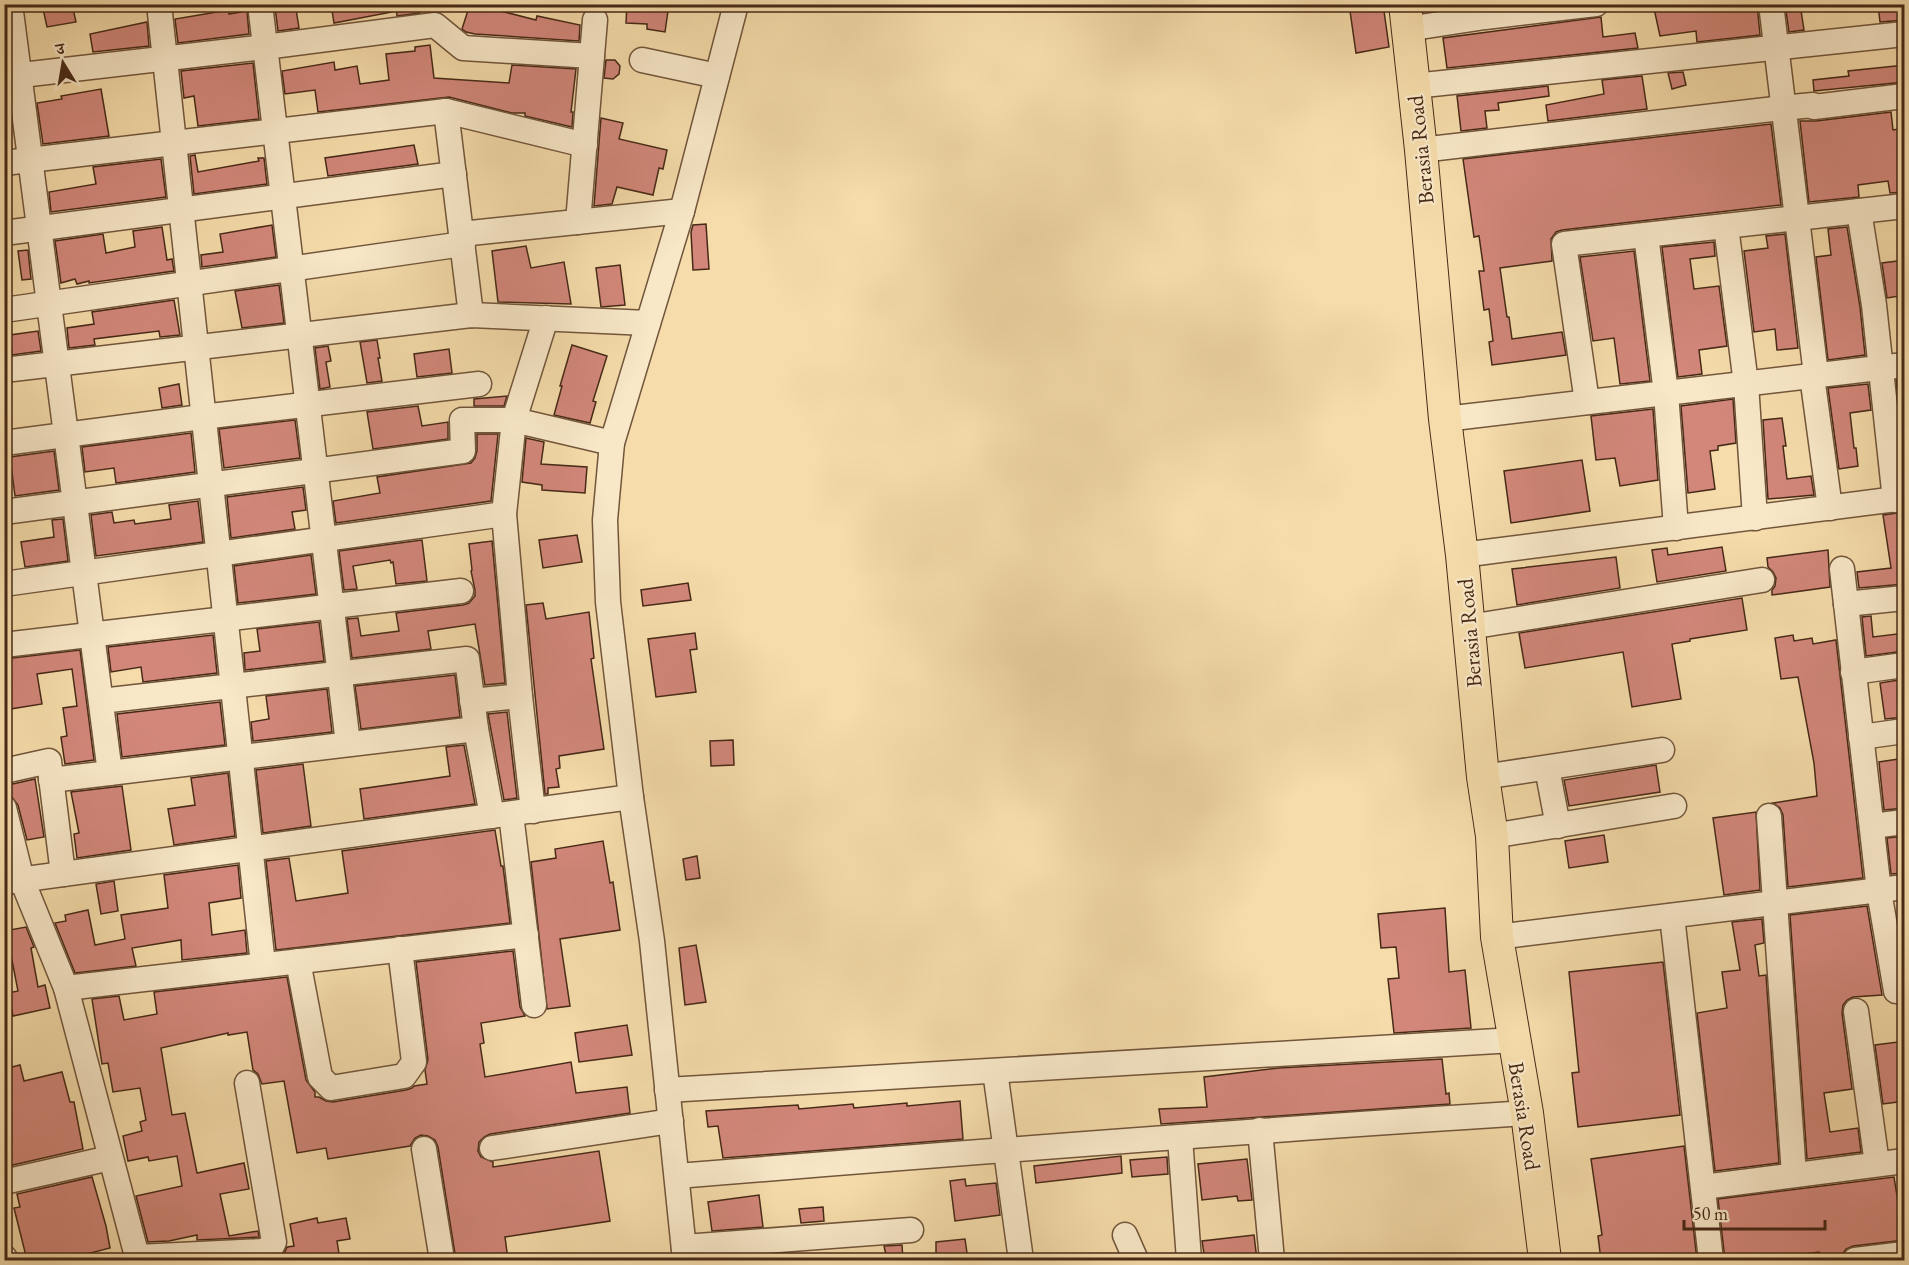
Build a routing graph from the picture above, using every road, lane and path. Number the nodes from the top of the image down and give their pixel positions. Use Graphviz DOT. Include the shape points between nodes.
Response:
graph roads {
  1 [pos="159,4"];
  2 [pos="260,4"];
  3 [pos="736,4"];
  4 [pos="1596,4"];
  5 [pos="1771,4"];
  6 [pos="9,17"];
  7 [pos="1406,17"];
  8 [pos="595,20"];
  9 [pos="1905,34"];
  10 [pos="265,47"];
  11 [pos="1776,47"];
  12 [pos="592,56"];
  13 [pos="165,59"];
  14 [pos="642,60"];
  15 [pos="12,76"];
  16 [pos="717,76"];
  17 [pos="1414,86"];
  18 [pos="1905,96"];
  19 [pos="1782,108"];
  20 [pos="446,111"];
  21 [pos="275,130"];
  22 [pos="174,143"];
  23 [pos="585,145"];
  24 [pos="1421,150"];
  25 [pos="31,159"];
  26 [pos="4,163"];
  27 [pos="454,174"];
  28 [pos="283,196"];
  29 [pos="1905,206"];
  30 [pos="181,210"];
  31 [pos="681,211"];
  32 [pos="1859,211"];
  33 [pos="1795,218"];
  34 [pos="578,222"];
  35 [pos="1726,226"];
  36 [pos="39,228"];
  37 [pos="4,233"];
  38 [pos="1646,235"];
  39 [pos="462,239"];
  40 [pos="291,269"];
  41 [pos="189,284"];
  42 [pos="50,304"];
  43 [pos="4,310"];
  44 [pos="471,315"];
  45 [pos="546,318"];
  46 [pos="648,323"];
  47 [pos="299,335"];
  48 [pos="196,347"];
  49 [pos="57,364"];
  50 [pos="1905,365"];
  51 [pos="1880,368"];
  52 [pos="4,370"];
  53 [pos="1814,375"];
  54 [pos="479,384"];
  55 [pos="1746,384"];
  56 [pos="1666,393"];
  57 [pos="1587,402"];
  58 [pos="308,406"];
  59 [pos="202,417"];
  60 [pos="1445,419"];
  61 [pos="514,420"];
  62 [pos="66,436"];
  63 [pos="4,443"];
  64 [pos="612,443"];
  65 [pos="315,470"];
  66 [pos="211,484"];
  67 [pos="1900,499"];
  68 [pos="75,502"];
  69 [pos="1830,508"];
  70 [pos="4,512"];
  71 [pos="504,514"];
  72 [pos="1755,518"];
  73 [pos="1676,528"];
  74 [pos="324,540"];
  75 [pos="218,555"];
  76 [pos="1462,555"];
  77 [pos="1842,569"];
  78 [pos="84,573"];
  79 [pos="1762,580"];
  80 [pos="4,584"];
  81 [pos="461,591"];
  82 [pos="1905,598"];
  83 [pos="1846,604"];
  84 [pos="332,606"];
  85 [pos="225,619"];
  86 [pos="1469,627"];
  87 [pos="92,634"];
  88 [pos="4,645"];
  89 [pos="1905,665"];
  90 [pos="1853,672"];
  91 [pos="340,674"];
  92 [pos="232,686"];
  93 [pos="520,696"];
  94 [pos="101,701"];
  95 [pos="472,701"];
  96 [pos="476,729"];
  97 [pos="1905,731"];
  98 [pos="1861,737"];
  99 [pos="348,744"];
  100 [pos="1662,750"];
  101 [pos="240,758"];
  102 [pos="1547,768"];
  103 [pos="4,771"];
  104 [pos="110,773"];
  105 [pos="1483,777"];
  106 [pos="51,780"];
  107 [pos="631,797"];
  108 [pos="1674,807"];
  109 [pos="4,808"];
  110 [pos="512,813"];
  111 [pos="1769,816"];
  112 [pos="1905,822"];
  113 [pos="1558,826"];
  114 [pos="1872,826"];
  115 [pos="1492,836"];
  116 [pos="250,849"];
  117 [pos="63,874"];
  118 [pos="13,881"];
  119 [pos="1905,887"];
  120 [pos="1879,891"];
  121 [pos="1775,903"];
  122 [pos="1672,916"];
  123 [pos="526,935"];
  124 [pos="1497,937"];
  125 [pos="400,949"];
  126 [pos="298,961"];
  127 [pos="262,965"];
  128 [pos="66,988"];
  129 [pos="1896,991"];
  130 [pos="534,1005"];
  131 [pos="1856,1011"];
  132 [pos="1514,1040"];
  133 [pos="996,1071"];
  134 [pos="247,1083"];
  135 [pos="668,1090"];
  136 [pos="1527,1113"];
  137 [pos="671,1121"];
  138 [pos="1260,1130"];
  139 [pos="1180,1137"];
  140 [pos="492,1148"];
  141 [pos="424,1149"];
  142 [pos="1006,1149"];
  143 [pos="110,1158"];
  144 [pos="1905,1161"];
  145 [pos="1877,1164"];
  146 [pos="1794,1175"];
  147 [pos="677,1176"];
  148 [pos="4,1182"];
  149 [pos="1703,1187"];
  150 [pos="911,1230"];
  151 [pos="1125,1235"];
  152 [pos="685,1254"];
  153 [pos="1905,1254"];
  154 [pos="137,1259"];
  155 [pos="442,1260"];
  156 [pos="1021,1260"];
  157 [pos="1136,1260"];
  158 [pos="1189,1260"];
  159 [pos="1272,1260"];
  160 [pos="1545,1260"];
  161 [pos="1711,1260"];
  162 [pos="1855,1260"];
  1 -- 13 [label="street"];
  2 -- 10 [label="street"];
  3 -- 16 [label="street"];
  4 -- 7 [label="street" via="1485,17"];
  5 -- 11 [label="street"];
  6 -- 15 [label="street"];
  7 -- 17 [label="main road, Berasia Road"];
  8 -- 12 [label="street"];
  9 -- 11 [label="street"];
  10 -- 12 [label="street" via="435,25 464,48"];
  10 -- 13 [label="street"];
  10 -- 21 [label="street"];
  11 -- 17 [label="street"];
  11 -- 19 [label="street"];
  12 -- 23 [label="street"];
  13 -- 15 [label="street"];
  13 -- 22 [label="street"];
  14 -- 16 [label="street"];
  15 -- 25 [label="street"];
  16 -- 31 [label="street"];
  17 -- 24 [label="main road, Berasia Road"];
  18 -- 19 [label="street"];
  19 -- 24 [label="street"];
  19 -- 33 [label="street"];
  20 -- 21 [label="street"];
  20 -- 23 [label="street"];
  20 -- 27 [label="street"];
  21 -- 22 [label="street"];
  21 -- 28 [label="street"];
  22 -- 25 [label="street"];
  22 -- 30 [label="street"];
  23 -- 34 [label="street"];
  24 -- 60 [label="main road, Berasia Road"];
  25 -- 26 [label="street"];
  25 -- 36 [label="street"];
  27 -- 28 [label="street"];
  27 -- 39 [label="street"];
  28 -- 30 [label="street"];
  28 -- 40 [label="street"];
  29 -- 32 [label="street"];
  30 -- 36 [label="street"];
  30 -- 41 [label="street"];
  31 -- 34 [label="street"];
  31 -- 46 [label="street"];
  32 -- 33 [label="street"];
  32 -- 51 [label="street"];
  33 -- 35 [label="street"];
  33 -- 53 [label="street"];
  34 -- 39 [label="street"];
  35 -- 38 [label="street"];
  35 -- 55 [label="street"];
  36 -- 37 [label="street"];
  36 -- 42 [label="street"];
  38 -- 56 [label="street"];
  38 -- 57 [label="street" via="1564,244"];
  39 -- 40 [label="street"];
  39 -- 44 [label="street"];
  40 -- 41 [label="street"];
  40 -- 47 [label="street"];
  41 -- 42 [label="street"];
  41 -- 48 [label="street"];
  42 -- 43 [label="street"];
  42 -- 49 [label="street"];
  44 -- 45 [label="street"];
  44 -- 47 [label="street"];
  45 -- 46 [label="street"];
  45 -- 61 [label="street"];
  46 -- 64 [label="street"];
  47 -- 48 [label="street"];
  47 -- 58 [label="street"];
  48 -- 49 [label="street"];
  48 -- 59 [label="street"];
  49 -- 52 [label="street"];
  49 -- 62 [label="street"];
  50 -- 51 [label="street"];
  51 -- 53 [label="street"];
  51 -- 67 [label="street"];
  53 -- 55 [label="street"];
  53 -- 69 [label="street"];
  54 -- 58 [label="street"];
  55 -- 56 [label="street"];
  55 -- 72 [label="street"];
  56 -- 57 [label="street"];
  56 -- 73 [label="street"];
  57 -- 60 [label="street"];
  58 -- 59 [label="street"];
  58 -- 65 [label="street"];
  59 -- 62 [label="street"];
  59 -- 66 [label="street"];
  60 -- 76 [label="main road, Berasia Road"];
  61 -- 64 [label="street"];
  61 -- 65 [label="street" via="462,420 463,451"];
  61 -- 71 [label="street"];
  62 -- 63 [label="street"];
  62 -- 68 [label="street"];
  64 -- 107 [label="street" via="605,520 608,602"];
  65 -- 66 [label="street"];
  65 -- 74 [label="street"];
  66 -- 68 [label="street"];
  66 -- 75 [label="street"];
  67 -- 69 [label="street"];
  68 -- 70 [label="street"];
  68 -- 78 [label="street"];
  69 -- 72 [label="street"];
  71 -- 74 [label="street"];
  71 -- 93 [label="street"];
  72 -- 73 [label="street"];
  73 -- 76 [label="street"];
  74 -- 75 [label="street"];
  74 -- 84 [label="street"];
  75 -- 78 [label="street"];
  75 -- 85 [label="street"];
  76 -- 86 [label="main road, Berasia Road"];
  77 -- 83 [label="street"];
  78 -- 80 [label="street"];
  78 -- 87 [label="street"];
  79 -- 86 [label="street"];
  81 -- 84 [label="street"];
  82 -- 83 [label="street"];
  83 -- 90 [label="street"];
  84 -- 85 [label="street"];
  84 -- 91 [label="street"];
  85 -- 87 [label="street"];
  85 -- 92 [label="street"];
  86 -- 105 [label="main road, Berasia Road"];
  87 -- 88 [label="street"];
  87 -- 94 [label="street"];
  89 -- 90 [label="street"];
  90 -- 98 [label="street"];
  91 -- 92 [label="street"];
  91 -- 95 [label="street" via="467,659"];
  91 -- 99 [label="street"];
  92 -- 94 [label="street"];
  92 -- 101 [label="street"];
  93 -- 95 [label="street"];
  93 -- 110 [label="street"];
  94 -- 104 [label="street"];
  95 -- 96 [label="street"];
  96 -- 99 [label="street"];
  96 -- 110 [label="street"];
  97 -- 98 [label="street"];
  98 -- 114 [label="street"];
  99 -- 101 [label="street"];
  100 -- 102 [label="street"];
  101 -- 104 [label="street"];
  101 -- 116 [label="street"];
  102 -- 105 [label="street"];
  102 -- 113 [label="street"];
  103 -- 106 [label="street" via="49,761"];
  104 -- 106 [label="street"];
  105 -- 115 [label="main road, Berasia Road"];
  106 -- 117 [label="street"];
  107 -- 110 [label="street"];
  107 -- 135 [label="street"];
  108 -- 113 [label="street"];
  109 -- 118 [label="street"];
  110 -- 116 [label="street"];
  110 -- 123 [label="street"];
  111 -- 121 [label="street"];
  112 -- 114 [label="street"];
  113 -- 115 [label="street"];
  114 -- 120 [label="street"];
  115 -- 124 [label="main road, Berasia Road"];
  116 -- 117 [label="street"];
  116 -- 127 [label="street"];
  117 -- 118 [label="street"];
  118 -- 128 [label="street"];
  119 -- 120 [label="street"];
  120 -- 121 [label="street"];
  120 -- 129 [label="street"];
  121 -- 122 [label="street"];
  121 -- 146 [label="street"];
  122 -- 124 [label="street"];
  122 -- 149 [label="street"];
  123 -- 125 [label="street"];
  123 -- 130 [label="street"];
  124 -- 132 [label="main road, Berasia Road"];
  125 -- 126 [label="street"];
  125 -- 126 [label="street" via="414,1062 404,1076 331,1088 320,1077"];
  126 -- 127 [label="street"];
  127 -- 128 [label="street"];
  128 -- 143 [label="street"];
  131 -- 145 [label="street"];
  132 -- 133 [label="street"];
  132 -- 136 [label="main road, Berasia Road"];
  133 -- 135 [label="street"];
  133 -- 142 [label="street"];
  134 -- 154 [label="street" via="272,1248"];
  135 -- 137 [label="street"];
  136 -- 138 [label="street"];
  136 -- 160 [label="main road, Berasia Road"];
  137 -- 140 [label="street"];
  137 -- 147 [label="street"];
  138 -- 139 [label="street"];
  138 -- 159 [label="street"];
  139 -- 142 [label="street"];
  139 -- 158 [label="street"];
  141 -- 155 [label="street"];
  142 -- 147 [label="street"];
  142 -- 156 [label="street"];
  143 -- 148 [label="street"];
  143 -- 154 [label="street"];
  144 -- 145 [label="street"];
  145 -- 146 [label="street"];
  146 -- 149 [label="street"];
  147 -- 152 [label="street"];
  149 -- 161 [label="street"];
  150 -- 152 [label="street"];
  151 -- 157 [label="street"];
  153 -- 162 [label="street"];
}
